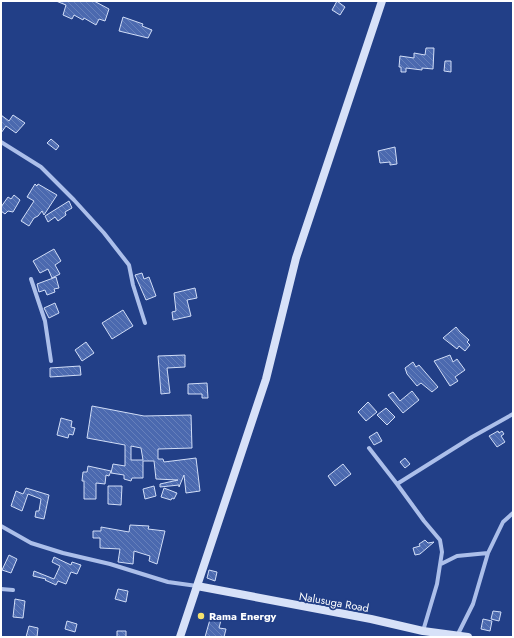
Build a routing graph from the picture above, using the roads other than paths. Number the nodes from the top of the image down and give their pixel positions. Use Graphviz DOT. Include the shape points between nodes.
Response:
graph roads {
  1 [pos="382,1"];
  2 [pos="1,142"];
  3 [pos="31,280"];
  4 [pos="145,323"];
  5 [pos="51,361"];
  6 [pos="512,414"];
  7 [pos="369,448"];
  8 [pos="397,484"];
  9 [pos="513,513"];
  10 [pos="1,526"];
  11 [pos="488,553"];
  12 [pos="441,564"];
  13 [pos="197,586"];
  14 [pos="1,589"];
  15 [pos="14,590"];
  16 [pos="423,631"];
  17 [pos="457,636"];
  18 [pos="180,637"];
  19 [pos="468,637"];
  1 -- 13 [label="street" via="296,258 266,379"];
  2 -- 4 [label="street" via="41,167 104,233 129,265 134,292"];
  3 -- 5 [label="street" via="45,321"];
  6 -- 8 [label="street"];
  7 -- 8 [label="street"];
  8 -- 12 [label="street" via="440,540"];
  9 -- 11 [label="street" via="503,522"];
  10 -- 13 [label="street" via="31,543 63,553 168,582"];
  11 -- 12 [label="street" via="457,556"];
  11 -- 17 [label="street" via="473,604"];
  12 -- 16 [label="street"];
  13 -- 16 [label="street, Nalusuga Road"];
  13 -- 18 [label="street"];
  14 -- 15 [label="street"];
  16 -- 17 [label="street, Nalusuga Road"];
  17 -- 19 [label="street, Nalusuga Road"];
}
